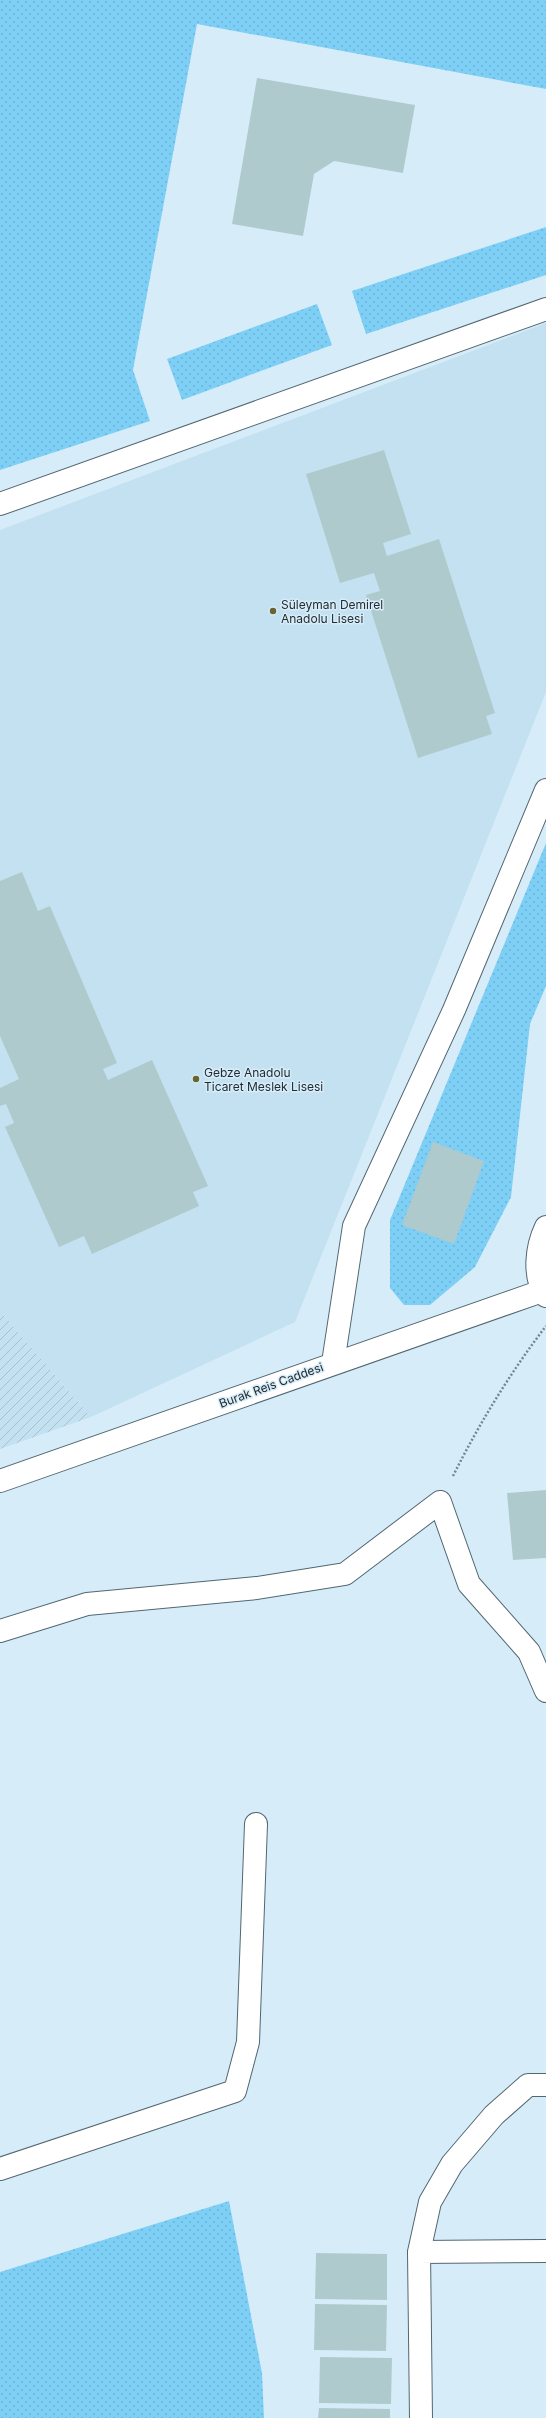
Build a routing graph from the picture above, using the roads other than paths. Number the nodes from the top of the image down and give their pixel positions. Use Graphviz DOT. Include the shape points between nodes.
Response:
graph roads {
  1 [pos="546,309"];
  2 [pos="0,504"];
  3 [pos="546,790"];
  4 [pos="546,1228"];
  5 [pos="544,1293"];
  6 [pos="333,1363"];
  7 [pos="0,1481"];
  8 [pos="0,1631"];
  9 [pos="546,1691"];
  10 [pos="256,1824"];
  11 [pos="546,2085"];
  12 [pos="0,2168"];
  13 [pos="546,2251"];
  14 [pos="419,2252"];
  15 [pos="421,2418"];
  1 -- 2 [label="street"];
  3 -- 6 [label="street" via="454,1010 354,1226"];
  4 -- 5 [label="street" via="540,1240 536,1266"];
  5 -- 6 [label="street, Burak Reis Caddesi"];
  6 -- 7 [label="street, Burak Reis Caddesi"];
  8 -- 9 [label="street" via="87,1604 257,1588 345,1574 440,1502 469,1584 529,1652"];
  10 -- 12 [label="street" via="248,2042 234,2091"];
  11 -- 14 [label="street" via="528,2085 494,2115 452,2164 430,2202"];
  13 -- 14 [label="street"];
  14 -- 15 [label="street"];
}
